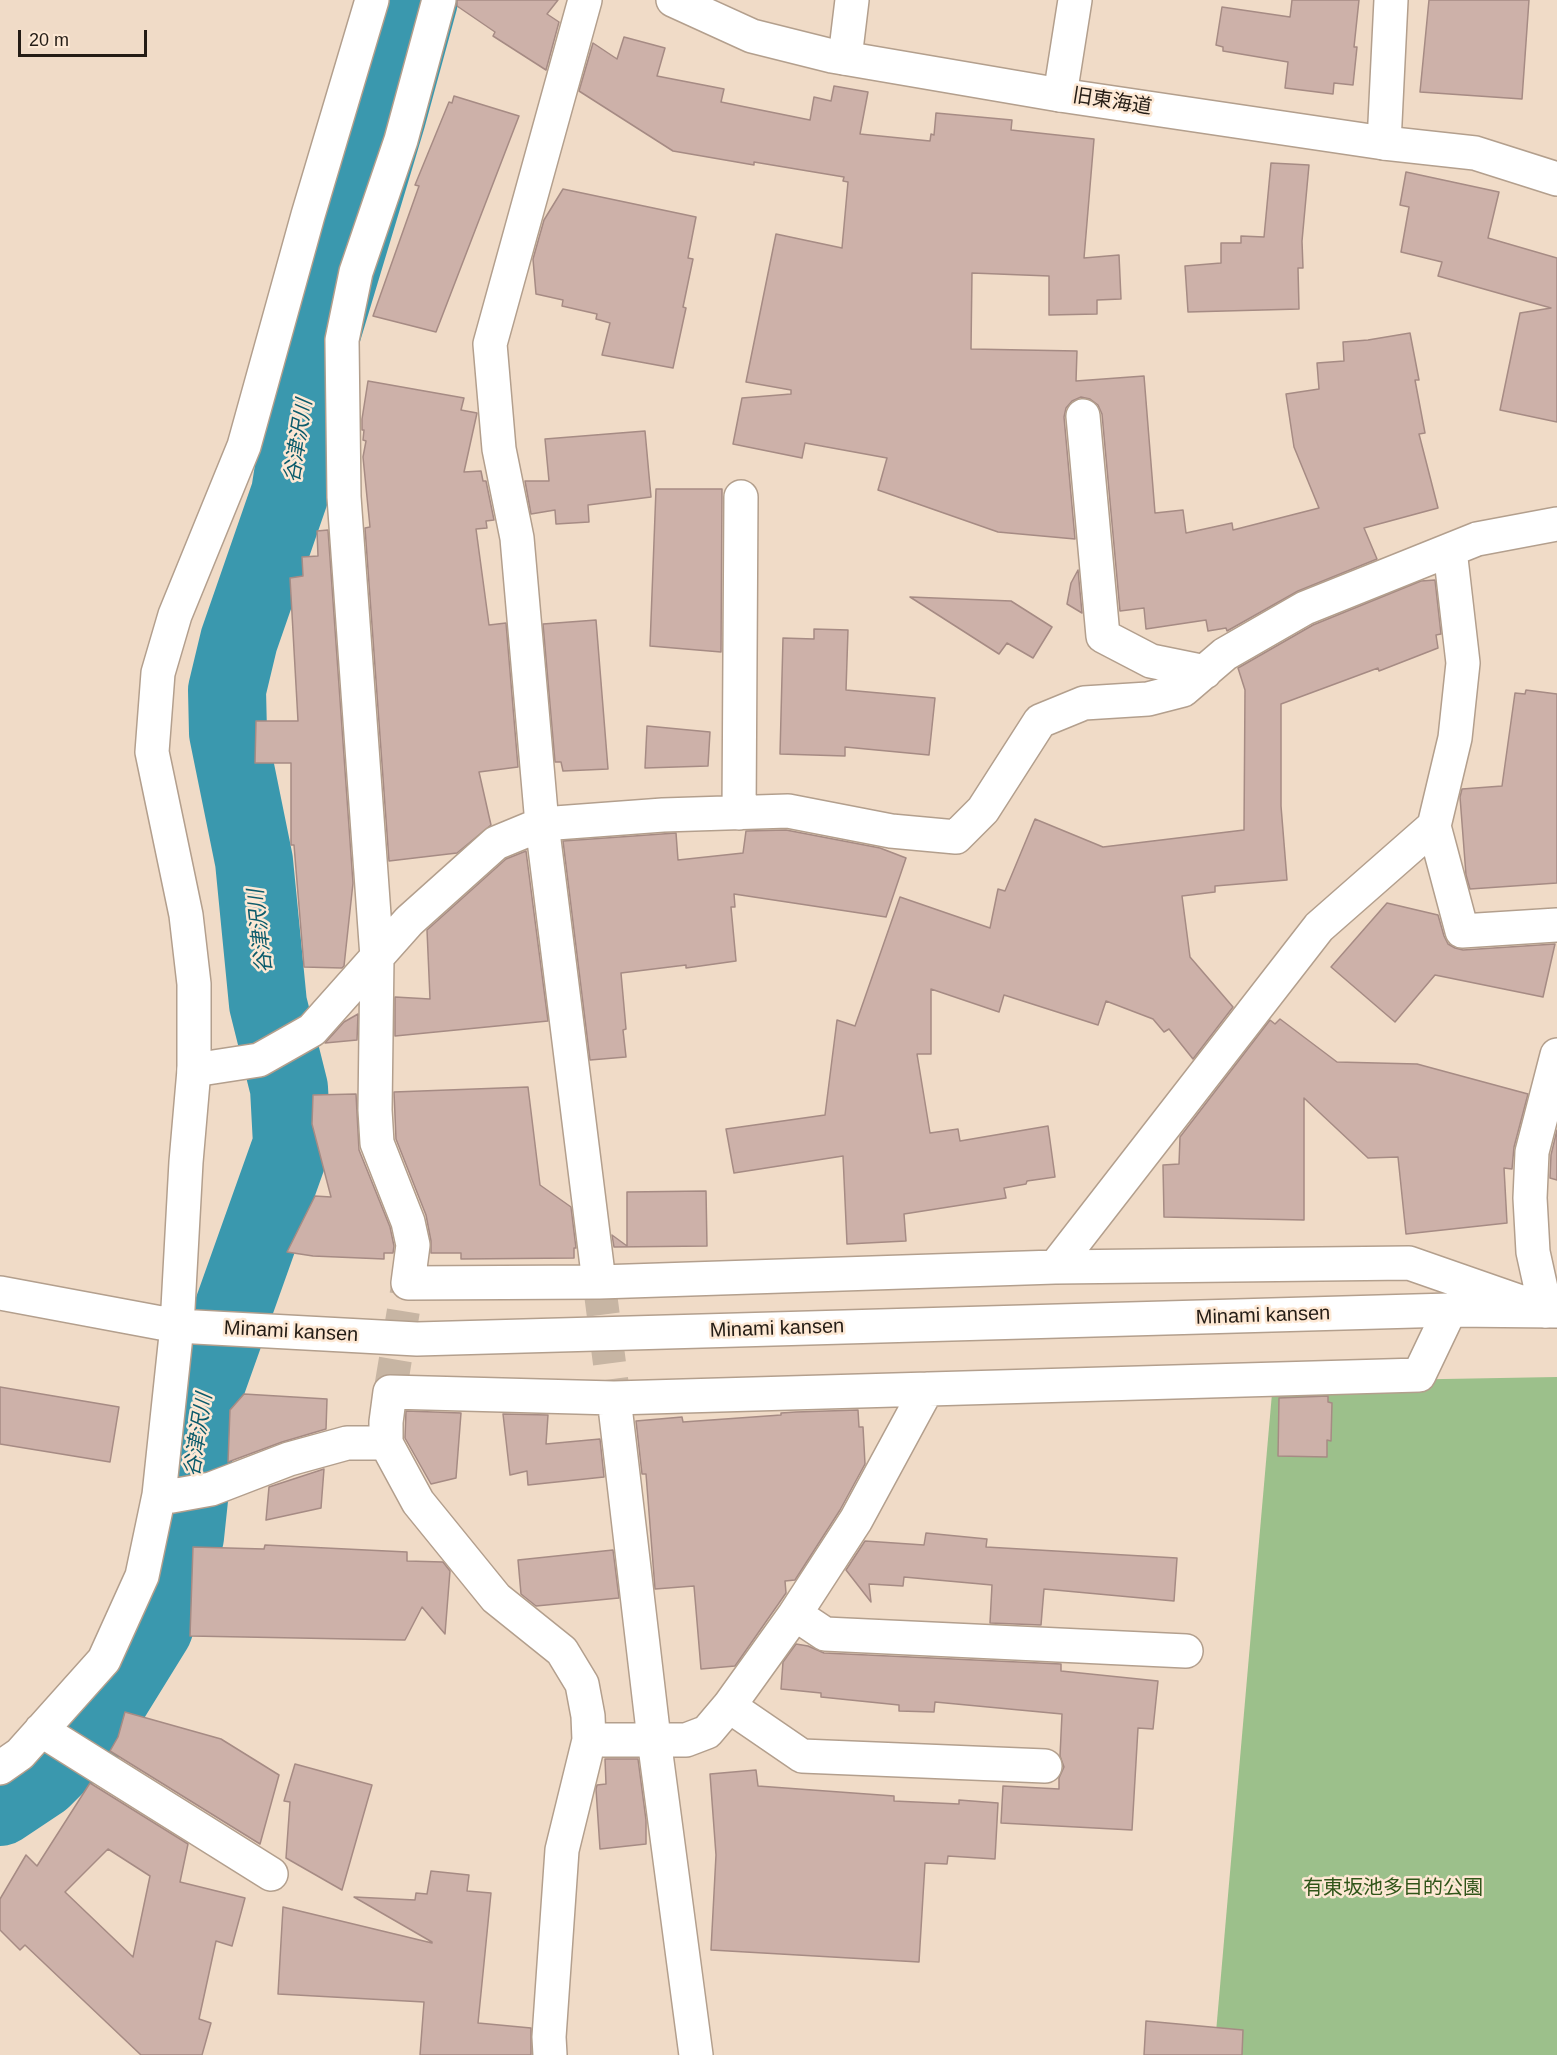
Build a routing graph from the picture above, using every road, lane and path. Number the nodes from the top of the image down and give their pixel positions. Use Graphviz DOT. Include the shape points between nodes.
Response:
graph roads {
  1 [pos="372,0"];
  2 [pos="439,0"];
  3 [pos="585,0"];
  4 [pos="673,0"];
  5 [pos="852,0"];
  6 [pos="1075,0"];
  7 [pos="1390,0"];
  8 [pos="845,58"];
  9 [pos="1060,95"];
  10 [pos="1384,143"];
  11 [pos="1557,179"];
  12 [pos="1083,416"];
  13 [pos="741,497"];
  14 [pos="1557,524"];
  15 [pos="1450,550"];
  16 [pos="1205,672"];
  17 [pos="739,813"];
  18 [pos="542,824"];
  19 [pos="1434,826"];
  20 [pos="1557,925"];
  21 [pos="377,957"];
  22 [pos="1557,1055"];
  23 [pos="194,1070"];
  24 [pos="1055,1267"];
  25 [pos="599,1282"];
  26 [pos="0,1293"];
  27 [pos="1450,1310"];
  28 [pos="1552,1311"];
  29 [pos="177,1326"];
  30 [pos="927,1389"];
  31 [pos="614,1398"];
  32 [pos="386,1443"];
  33 [pos="159,1495"];
  34 [pos="795,1614"];
  35 [pos="1186,1651"];
  36 [pos="729,1706"];
  37 [pos="41,1730"];
  38 [pos="654,1739"];
  39 [pos="589,1740"];
  40 [pos="1045,1766"];
  41 [pos="0,1768"];
  42 [pos="271,1874"];
  43 [pos="550,2055"];
  44 [pos="696,2055"];
  1 -- 23 [label="street" via="244,447 175,615 158,673 152,752 186,915 194,984"];
  2 -- 21 [label="street" via="401,140 356,272 342,340 344,497"];
  3 -- 18 [label="street" via="490,344 499,449 517,538"];
  4 -- 8 [label="street, 旧東海道" via="752,36"];
  5 -- 8 [label="street"];
  6 -- 9 [label="street"];
  7 -- 10 [label="street"];
  8 -- 9 [label="street, 旧東海道"];
  9 -- 10 [label="street, 旧東海道"];
  10 -- 11 [label="street, 旧東海道" via="1475,153"];
  12 -- 16 [label="street" via="1102,636 1151,661"];
  13 -- 17 [label="street"];
  14 -- 15 [label="street" via="1477,539"];
  15 -- 16 [label="street" via="1305,608 1225,654"];
  15 -- 19 [label="street" via="1463,663 1455,738"];
  16 -- 17 [label="street" via="1183,690 1148,699 1084,703 1040,721 983,810 956,837 891,831 788,811"];
  17 -- 18 [label="street"];
  18 -- 21 [label="street" via="496,843 409,921"];
  18 -- 25 [label="street"];
  19 -- 20 [label="street" via="1462,931"];
  19 -- 24 [label="street" via="1319,927"];
  21 -- 23 [label="street" via="312,1030 259,1060"];
  21 -- 25 [label="street" via="377,1143 408,1222 413,1245 408,1283"];
  22 -- 28 [label="street" via="1532,1152 1530,1198 1533,1252"];
  23 -- 29 [label="street"];
  24 -- 25 [label="street"];
  24 -- 28 [label="street" via="1409,1263"];
  26 -- 29 [label="street, Minami kansen"];
  27 -- 28 [label="street, Minami kansen"];
  27 -- 29 [label="street, Minami kansen" via="417,1339"];
  27 -- 30 [label="street" via="1419,1375"];
  29 -- 33 [label="street"];
  30 -- 31 [label="street"];
  30 -- 34 [label="street" via="856,1520"];
  31 -- 32 [label="street" via="390,1392"];
  31 -- 38 [label="street"];
  32 -- 33 [label="street" via="347,1443 289,1459 211,1489"];
  32 -- 39 [label="street" via="418,1502 496,1598 562,1651 582,1684"];
  33 -- 37 [label="street" via="142,1576 104,1660"];
  34 -- 35 [label="street" via="825,1634"];
  34 -- 36 [label="street"];
  36 -- 38 [label="street" via="707,1732 686,1740"];
  36 -- 40 [label="street" via="802,1756"];
  37 -- 41 [label="street" via="20,1754"];
  37 -- 42 [label="street"];
  38 -- 39 [label="street"];
  38 -- 44 [label="street"];
  39 -- 43 [label="street" via="562,1850"];
}
